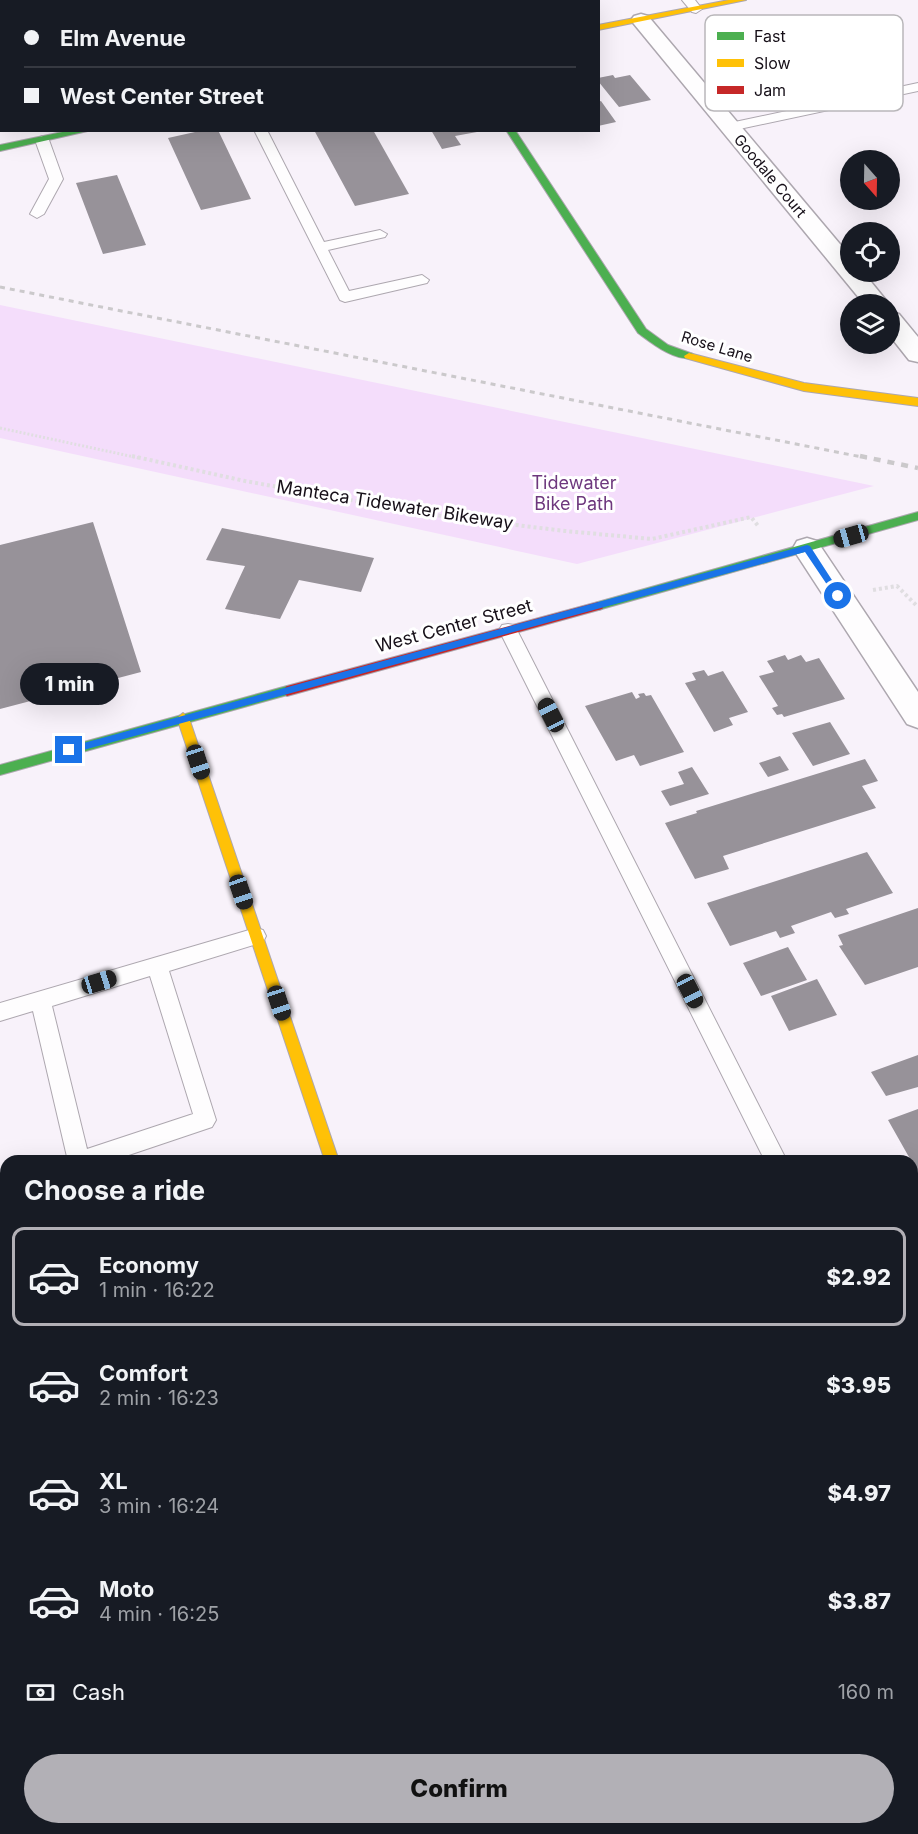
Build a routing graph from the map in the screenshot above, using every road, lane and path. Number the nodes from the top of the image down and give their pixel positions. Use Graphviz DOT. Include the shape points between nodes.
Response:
graph roads {
  1 [pos="742,0"];
  2 [pos="692,4"];
  3 [pos="641,20"];
  4 [pos="600,28"];
  5 [pos="918,87"];
  6 [pos="903,90"];
  7 [pos="705,97"];
  8 [pos="717,111"];
  9 [pos="805,111"];
  10 [pos="730,127"];
  11 [pos="79,132"];
  12 [pos="261,132"];
  13 [pos="511,132"];
  14 [pos="42,140"];
  15 [pos="0,148"];
  16 [pos="37,214"];
  17 [pos="380,234"];
  18 [pos="320,247"];
  19 [pos="422,280"];
  20 [pos="869,294"];
  21 [pos="900,332"];
  22 [pos="918,354"];
  23 [pos="918,402"];
  24 [pos="0,428"];
  25 [pos="918,516"];
  26 [pos="794,552"];
  27 [pos="838,596"];
  28 [pos="918,607"];
  29 [pos="508,630"];
  30 [pos="918,716"];
  31 [pos="183,718"];
  32 [pos="0,770"];
  33 [pos="256,936"];
  34 [pos="157,965"];
  35 [pos="40,999"];
  36 [pos="0,1012"];
  37 [pos="79,1155"];
  38 [pos="98,1155"];
  39 [pos="330,1155"];
  40 [pos="773,1155"];
  1 -- 2 [label="street"];
  2 -- 3 [label="street"];
  3 -- 4 [label="street"];
  3 -- 7 [label="street, Goodale Court"];
  5 -- 6 [label="lane"];
  8 -- 10 [label="street, Goodale Court"];
  9 -- 10 [label="lane"];
  10 -- 20 [label="street, Goodale Court"];
  11 -- 14 [label="street"];
  12 -- 18 [label="lane"];
  13 -- 23 [label="street, Rose Lane" via="642,331 664,347 782,382"];
  14 -- 15 [label="street"];
  14 -- 16 [label="lane" via="56,179"];
  17 -- 18 [label="lane"];
  18 -- 19 [label="lane" via="345,297"];
  21 -- 22 [label="street"];
  24 -- 26 [label="path, Manteca Tidewater Bikeway" via="245,481 434,515 532,527 652,539 751,518"];
  25 -- 26 [label="street, West Center Street"];
  26 -- 27 [label="street"];
  26 -- 29 [label="street, West Center Street"];
  27 -- 28 [label="path" via="897,586"];
  27 -- 30 [label="street"];
  29 -- 31 [label="street, West Center Street"];
  29 -- 40 [label="lane"];
  31 -- 32 [label="street, West Center Street"];
  31 -- 33 [label="street"];
  33 -- 34 [label="lane"];
  33 -- 39 [label="street"];
  34 -- 35 [label="lane"];
  34 -- 38 [label="lane" via="205,1120"];
  35 -- 36 [label="lane"];
  35 -- 37 [label="lane"];
}
